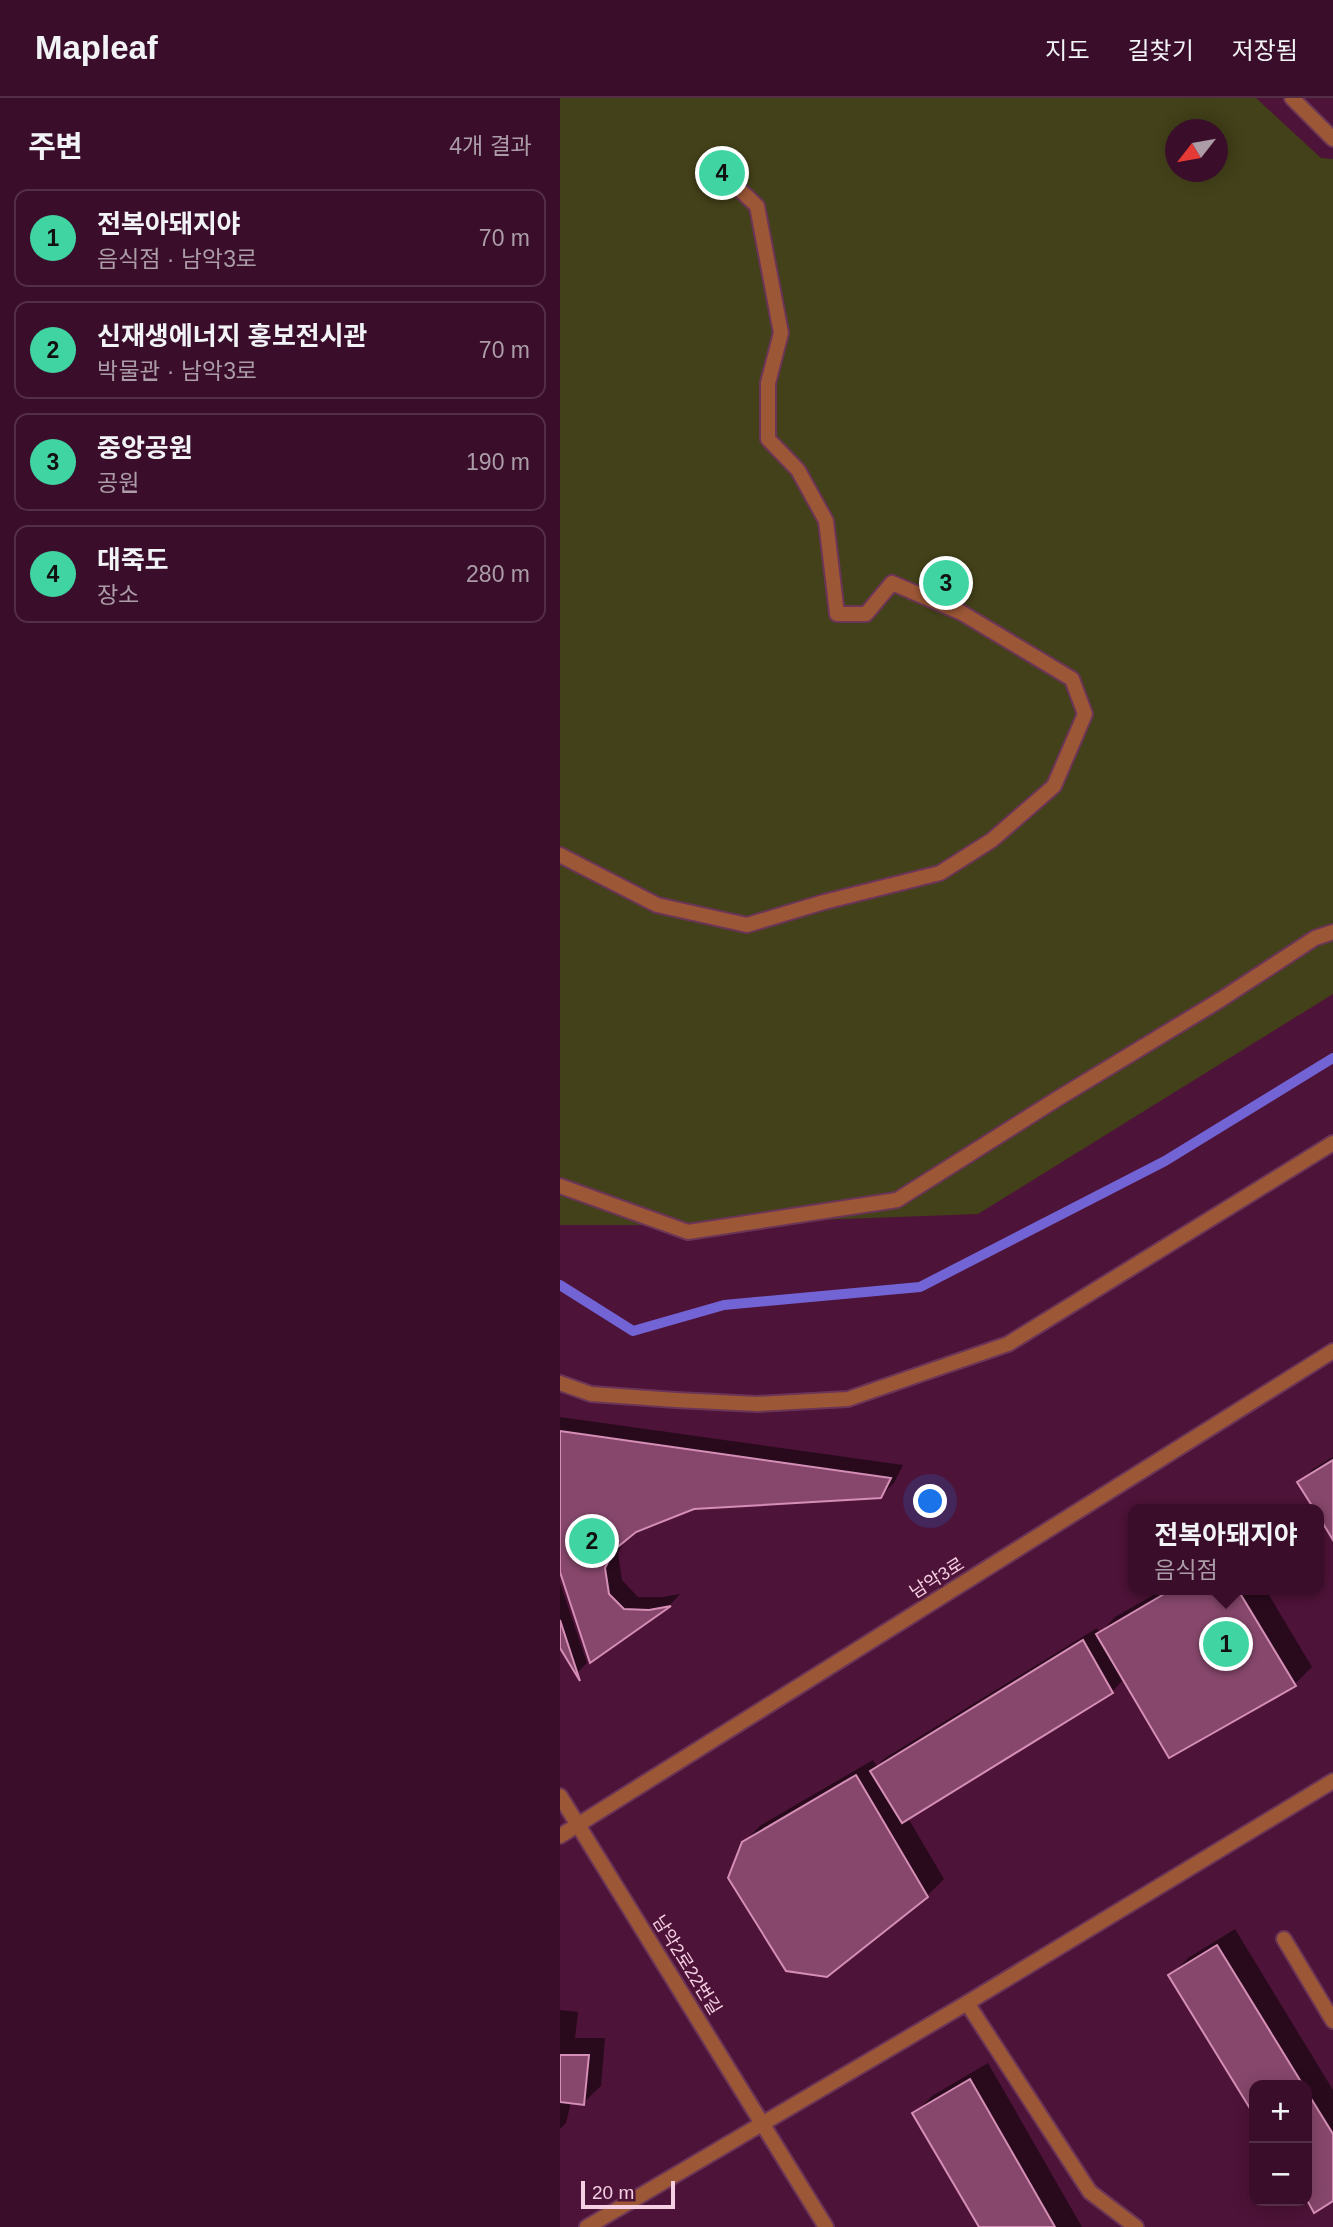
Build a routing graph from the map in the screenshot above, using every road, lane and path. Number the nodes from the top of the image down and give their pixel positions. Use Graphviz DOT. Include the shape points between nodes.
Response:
graph roads {
  1 [pos="1292,98"];
  2 [pos="1333,139"];
  3 [pos="722,173"];
  4 [pos="560,855"];
  5 [pos="1333,932"];
  6 [pos="1333,1143"];
  7 [pos="560,1186"];
  8 [pos="1333,1351"];
  9 [pos="560,1384"];
  10 [pos="1333,1781"];
  11 [pos="560,1796"];
  12 [pos="578,1825"];
  13 [pos="560,1836"];
  14 [pos="1284,1939"];
  15 [pos="967,2003"];
  16 [pos="1333,2021"];
  17 [pos="762,2125"];
  18 [pos="587,2227"];
  19 [pos="826,2227"];
  20 [pos="1136,2227"];
  1 -- 2 [label="street"];
  3 -- 4 [label="street" via="757,206 780,333 768,383 768,439 798,470 826,521 837,614 866,614 892,583 962,613 1072,679 1085,714 1054,786 992,840 940,873 747,925 657,905"];
  5 -- 7 [label="street" via="1315,938 897,1200 688,1232"];
  6 -- 9 [label="street" via="1008,1344 848,1399 757,1404 676,1400 591,1394"];
  8 -- 12 [label="street, 남악3로"];
  10 -- 15 [label="street"];
  11 -- 12 [label="street, 남악2로22번길"];
  12 -- 13 [label="street, 남악3로"];
  12 -- 17 [label="street, 남악2로22번길"];
  14 -- 16 [label="street"];
  15 -- 17 [label="street"];
  15 -- 20 [label="street" via="1090,2192"];
  17 -- 18 [label="street"];
  17 -- 19 [label="street, 남악2로22번길"];
}
